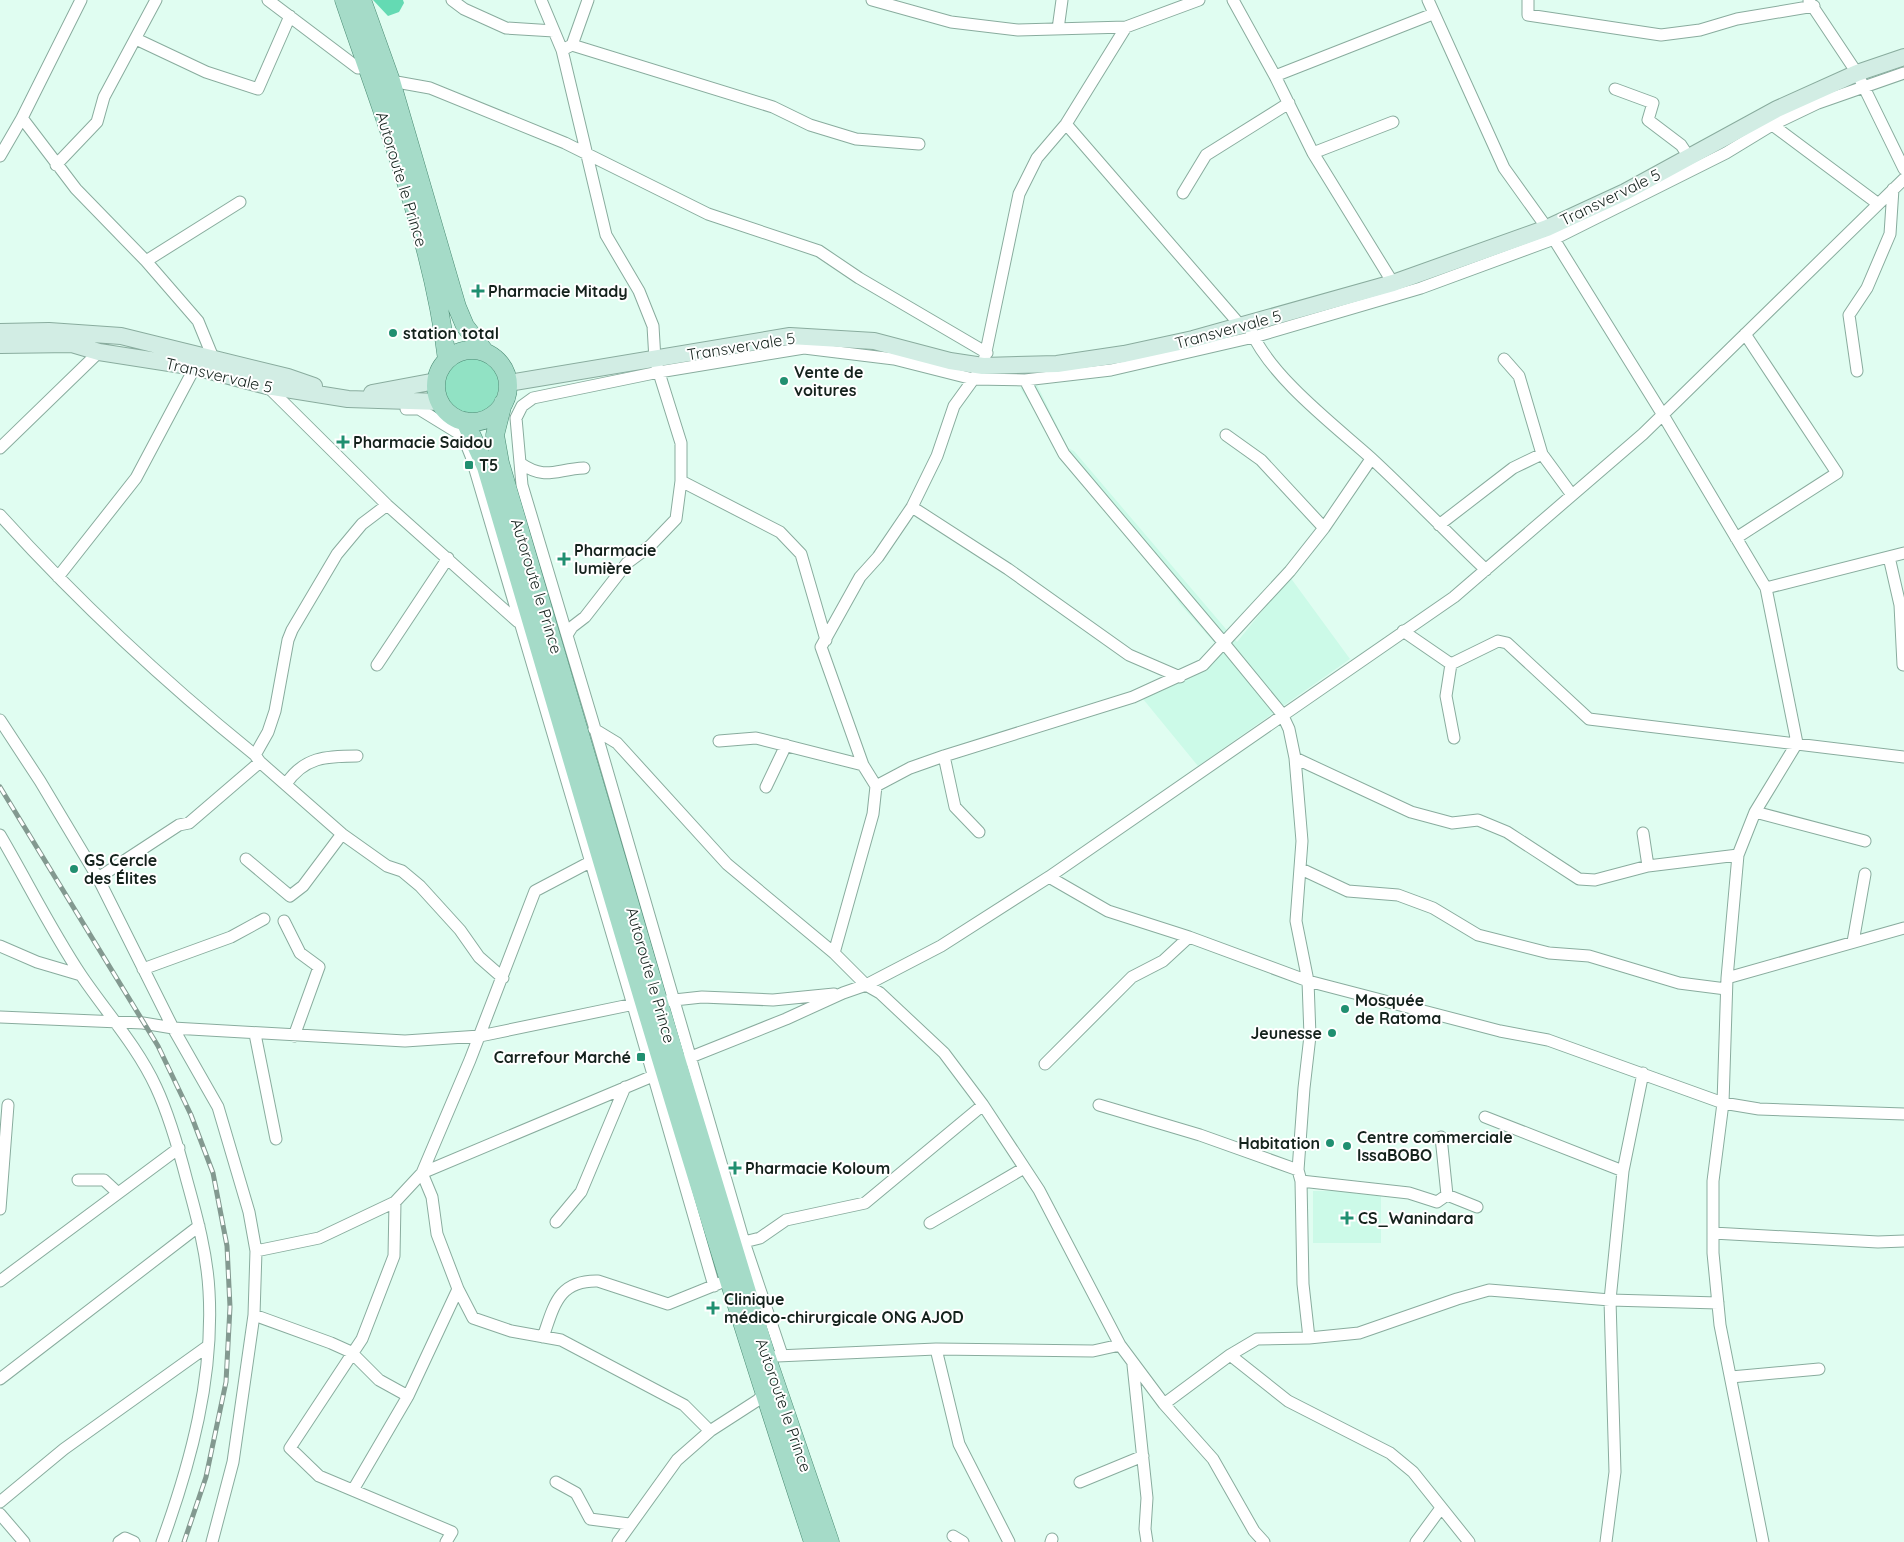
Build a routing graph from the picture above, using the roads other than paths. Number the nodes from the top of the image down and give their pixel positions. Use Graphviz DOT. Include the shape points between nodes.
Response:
graph roads {
  1 [pos="81,0"];
  2 [pos="156,0"];
  3 [pos="268,0"];
  4 [pos="344,0"];
  5 [pos="362,0"];
  6 [pos="452,0"];
  7 [pos="541,0"];
  8 [pos="588,0"];
  9 [pos="872,0"];
  10 [pos="1062,0"];
  11 [pos="1199,0"];
  12 [pos="1233,0"];
  13 [pos="1428,0"];
  14 [pos="1528,0"];
  15 [pos="1811,3"];
  16 [pos="1433,14"];
  17 [pos="290,16"];
  18 [pos="1126,27"];
  19 [pos="1058,29"];
  20 [pos="554,31"];
  21 [pos="136,40"];
  22 [pos="567,48"];
  23 [pos="1904,57"];
  24 [pos="366,67"];
  25 [pos="1904,73"];
  26 [pos="1275,76"];
  27 [pos="1860,80"];
  28 [pos="391,81"];
  29 [pos="1615,89"];
  30 [pos="1289,103"];
  31 [pos="22,118"];
  32 [pos="1767,121"];
  33 [pos="1393,122"];
  34 [pos="1066,124"];
  35 [pos="919,144"];
  36 [pos="1313,153"];
  37 [pos="587,154"];
  38 [pos="0,156"];
  39 [pos="1689,157"];
  40 [pos="56,165"];
  41 [pos="1904,169"];
  42 [pos="1904,179"];
  43 [pos="1892,189"];
  44 [pos="1183,193"];
  45 [pos="240,202"];
  46 [pos="1877,203"];
  47 [pos="1551,234"];
  48 [pos="146,261"];
  49 [pos="1394,283"];
  50 [pos="1248,329"];
  51 [pos="0,332"];
  52 [pos="1745,334"];
  53 [pos="0,345"];
  54 [pos="99,352"];
  55 [pos="485,352"];
  56 [pos="1504,359"];
  57 [pos="214,360"];
  58 [pos="447,360"];
  59 [pos="657,366"];
  60 [pos="981,366"];
  61 [pos="195,367"];
  62 [pos="1857,370"];
  63 [pos="1025,380"];
  64 [pos="436,382"];
  65 [pos="508,383"];
  66 [pos="267,386"];
  67 [pos="348,399"];
  68 [pos="440,402"];
  69 [pos="503,404"];
  70 [pos="1663,415"];
  71 [pos="465,421"];
  72 [pos="1226,435"];
  73 [pos="0,448"];
  74 [pos="1542,454"];
  75 [pos="1372,459"];
  76 [pos="520,463"];
  77 [pos="584,468"];
  78 [pos="681,481"];
  79 [pos="488,494"];
  80 [pos="1572,495"];
  81 [pos="387,505"];
  82 [pos="912,507"];
  83 [pos="0,515"];
  84 [pos="1439,525"];
  85 [pos="1324,528"];
  86 [pos="1736,538"];
  87 [pos="1904,553"];
  88 [pos="1889,557"];
  89 [pos="448,558"];
  90 [pos="1486,570"];
  91 [pos="541,576"];
  92 [pos="58,577"];
  93 [pos="1766,588"];
  94 [pos="519,624"];
  95 [pos="1403,632"];
  96 [pos="566,635"];
  97 [pos="826,640"];
  98 [pos="1223,642"];
  99 [pos="1451,664"];
  100 [pos="377,665"];
  101 [pos="1903,666"];
  102 [pos="1180,677"];
  103 [pos="1282,714"];
  104 [pos="0,720"];
  105 [pos="588,730"];
  106 [pos="1454,738"];
  107 [pos="719,741"];
  108 [pos="1797,743"];
  109 [pos="786,745"];
  110 [pos="357,756"];
  111 [pos="944,756"];
  112 [pos="1904,756"];
  113 [pos="258,758"];
  114 [pos="1295,758"];
  115 [pos="863,765"];
  116 [pos="286,784"];
  117 [pos="876,786"];
  118 [pos="766,787"];
  119 [pos="1755,812"];
  120 [pos="980,832"];
  121 [pos="1643,833"];
  122 [pos="342,834"];
  123 [pos="0,835"];
  124 [pos="1865,841"];
  125 [pos="1738,855"];
  126 [pos="246,859"];
  127 [pos="590,862"];
  128 [pos="1648,866"];
  129 [pos="1301,869"];
  130 [pos="1865,874"];
  131 [pos="1049,877"];
  132 [pos="98,878"];
  133 [pos="264,919"];
  134 [pos="284,921"];
  135 [pos="1904,928"];
  136 [pos="1190,937"];
  137 [pos="1853,942"];
  138 [pos="0,946"];
  139 [pos="834,953"];
  140 [pos="143,969"];
  141 [pos="81,975"];
  142 [pos="503,978"];
  143 [pos="1308,981"];
  144 [pos="1726,984"];
  145 [pos="866,985"];
  146 [pos="843,993"];
  147 [pos="652,1002"];
  148 [pos="0,1016"];
  149 [pos="117,1023"];
  150 [pos="173,1028"];
  151 [pos="255,1034"];
  152 [pos="294,1036"];
  153 [pos="480,1036"];
  154 [pos="1045,1064"];
  155 [pos="671,1067"];
  156 [pos="1643,1073"];
  157 [pos="625,1087"];
  158 [pos="1722,1103"];
  159 [pos="8,1105"];
  160 [pos="983,1105"];
  161 [pos="1099,1105"];
  162 [pos="1904,1114"];
  163 [pos="1485,1117"];
  164 [pos="1441,1138"];
  165 [pos="276,1139"];
  166 [pos="178,1148"];
  167 [pos="1024,1168"];
  168 [pos="1622,1171"];
  169 [pos="422,1173"];
  170 [pos="1300,1176"];
  171 [pos="78,1180"];
  172 [pos="118,1193"];
  173 [pos="1447,1195"];
  174 [pos="395,1202"];
  175 [pos="1477,1207"];
  176 [pos="0,1209"];
  177 [pos="556,1222"];
  178 [pos="930,1223"];
  179 [pos="200,1226"];
  180 [pos="1713,1233"];
  181 [pos="1904,1240"];
  182 [pos="744,1242"];
  183 [pos="256,1251"];
  184 [pos="0,1281"];
  185 [pos="721,1283"];
  186 [pos="458,1289"];
  187 [pos="1610,1300"];
  188 [pos="1718,1302"];
  189 [pos="254,1315"];
  190 [pos="542,1337"];
  191 [pos="1309,1338"];
  192 [pos="1120,1345"];
  193 [pos="208,1346"];
  194 [pos="936,1349"];
  195 [pos="351,1352"];
  196 [pos="1230,1355"];
  197 [pos="775,1357"];
  198 [pos="1133,1364"];
  199 [pos="1819,1369"];
  200 [pos="1731,1378"];
  201 [pos="0,1379"];
  202 [pos="764,1393"];
  203 [pos="408,1396"];
  204 [pos="1164,1404"];
  205 [pos="710,1431"];
  206 [pos="1143,1456"];
  207 [pos="556,1482"];
  208 [pos="1080,1482"];
  209 [pos="352,1490"];
  210 [pos="0,1502"];
  211 [pos="1441,1508"];
  212 [pos="0,1514"];
  213 [pos="630,1524"];
  214 [pos="24,1542"];
  215 [pos="120,1542"];
  216 [pos="134,1542"];
  217 [pos="162,1542"];
  218 [pos="212,1542"];
  219 [pos="446,1542"];
  220 [pos="618,1542"];
  221 [pos="813,1542"];
  222 [pos="830,1542"];
  223 [pos="1009,1542"];
  224 [pos="1147,1542"];
  225 [pos="1264,1542"];
  226 [pos="1416,1542"];
  227 [pos="1469,1542"];
  228 [pos="1606,1542"];
  229 [pos="1763,1542"];
  1 -- 31 [label="street"];
  2 -- 21 [label="street"];
  3 -- 17 [label="street"];
  4 -- 24 [label="main road, Autoroute le Prince"];
  5 -- 28 [label="main road, Autoroute le Prince"];
  6 -- 20 [label="street" via="506,28"];
  7 -- 20 [label="street"];
  8 -- 22 [label="street"];
  9 -- 19 [label="street" via="951,22 1018,30"];
  10 -- 19 [label="street"];
  11 -- 18 [label="street"];
  12 -- 26 [label="street"];
  13 -- 16 [label="street"];
  14 -- 15 [label="street" via="1528,15 1661,35 1700,30"];
  15 -- 27 [label="street"];
  16 -- 26 [label="street"];
  16 -- 47 [label="street" via="1504,168"];
  17 -- 21 [label="street" via="258,88 206,72"];
  17 -- 24 [label="street" via="358,68"];
  18 -- 19 [label="street"];
  18 -- 34 [label="street"];
  20 -- 22 [label="street"];
  21 -- 40 [label="street" via="104,97 97,122"];
  22 -- 35 [label="street" via="772,106 810,125 856,139"];
  22 -- 37 [label="street"];
  23 -- 27 [label="main road, Transvervale 5"];
  24 -- 58 [label="main road, Autoroute le Prince" via="401,168 434,286"];
  25 -- 27 [label="street"];
  26 -- 30 [label="street"];
  27 -- 32 [label="main road, Transvervale 5"];
  27 -- 41 [label="street"];
  28 -- 37 [label="street" via="430,88 565,142"];
  28 -- 55 [label="main road, Autoroute le Prince" via="457,307 465,326"];
  29 -- 39 [label="street" via="1654,103 1648,120 1681,145"];
  30 -- 36 [label="street"];
  30 -- 44 [label="street" via="1206,155"];
  31 -- 38 [label="street"];
  31 -- 40 [label="street"];
  32 -- 39 [label="main road, Transvervale 5"];
  32 -- 46 [label="street"];
  32 -- 47 [label="street" via="1726,153"];
  33 -- 36 [label="street"];
  34 -- 50 [label="street"];
  34 -- 60 [label="street" via="1037,158 1019,194"];
  36 -- 49 [label="street"];
  37 -- 59 [label="street" via="606,235 639,291 653,326"];
  37 -- 60 [label="street" via="708,214 819,251"];
  39 -- 47 [label="main road, Transvervale 5"];
  40 -- 48 [label="street"];
  42 -- 43 [label="street"];
  43 -- 46 [label="street"];
  43 -- 62 [label="street" via="1890,234 1867,288 1848,315"];
  45 -- 48 [label="street"];
  46 -- 52 [label="street"];
  47 -- 49 [label="main road, Transvervale 5"];
  47 -- 50 [label="street" via="1421,288"];
  47 -- 70 [label="street"];
  48 -- 57 [label="street" via="198,321"];
  49 -- 50 [label="main road, Transvervale 5"];
  50 -- 60 [label="main road, Transvervale 5" via="1057,364"];
  50 -- 63 [label="street" via="1111,370"];
  50 -- 75 [label="street" via="1277,369 1324,418"];
  51 -- 57 [label="main road, Transvervale 5" via="50,331 120,336"];
  52 -- 70 [label="street"];
  52 -- 86 [label="street" via="1837,473"];
  53 -- 54 [label="main road, Transvervale 5" via="72,344"];
  54 -- 61 [label="main road, Transvervale 5"];
  54 -- 73 [label="street"];
  55 -- 58 [label="main road" via="465,350"];
  55 -- 65 [label="main road" via="501,364"];
  56 -- 74 [label="street" via="1519,376"];
  57 -- 64 [label="main road, Transvervale 5" via="288,377 324,390 370,394"];
  58 -- 64 [label="main road"];
  59 -- 60 [label="main road, Transvervale 5" via="790,336 874,341"];
  59 -- 65 [label="main road, Transvervale 5"];
  59 -- 76 [label="street" via="533,398 522,406 516,418"];
  59 -- 78 [label="street" via="681,443"];
  60 -- 63 [label="street"];
  60 -- 82 [label="street" via="954,406 937,456"];
  61 -- 66 [label="main road, Transvervale 5"];
  61 -- 92 [label="street" via="136,478"];
  63 -- 98 [label="street" via="1064,454"];
  64 -- 68 [label="main road"];
  65 -- 69 [label="main road"];
  66 -- 67 [label="main road, Transvervale 5"];
  66 -- 81 [label="street"];
  67 -- 68 [label="main road, Transvervale 5"];
  67 -- 79 [label="street" via="357,408 419,409 463,436"];
  68 -- 71 [label="main road" via="446,411"];
  69 -- 71 [label="main road" via="487,418"];
  69 -- 91 [label="main road, Autoroute le Prince" via="495,435 500,463"];
  70 -- 80 [label="street"];
  70 -- 86 [label="street"];
  71 -- 79 [label="main road, Autoroute le Prince" via="486,467"];
  72 -- 85 [label="street" via="1261,460"];
  74 -- 80 [label="street"];
  74 -- 84 [label="street" via="1513,468"];
  75 -- 84 [label="street"];
  75 -- 85 [label="street"];
  76 -- 77 [label="street" via="533,472 554,473"];
  76 -- 91 [label="street"];
  78 -- 96 [label="street" via="676,519 650,546 627,563 585,617"];
  78 -- 97 [label="street" via="780,532 801,554"];
  79 -- 94 [label="street"];
  79 -- 147 [label="main road, Autoroute le Prince"];
  80 -- 90 [label="street"];
  81 -- 89 [label="street"];
  81 -- 113 [label="street" via="362,524 337,554 292,630 275,711"];
  82 -- 97 [label="street" via="878,557 860,577"];
  82 -- 102 [label="street" via="1008,569 1129,655"];
  83 -- 92 [label="street"];
  84 -- 90 [label="street"];
  85 -- 98 [label="street" via="1290,571"];
  86 -- 93 [label="street"];
  87 -- 88 [label="street"];
  88 -- 93 [label="street"];
  88 -- 101 [label="street" via="1900,605"];
  89 -- 94 [label="street"];
  89 -- 100 [label="street"];
  90 -- 95 [label="street"];
  91 -- 96 [label="street"];
  91 -- 105 [label="main road, Autoroute le Prince"];
  92 -- 113 [label="street" via="194,705"];
  93 -- 108 [label="street"];
  94 -- 127 [label="street"];
  95 -- 99 [label="street"];
  95 -- 103 [label="street"];
  96 -- 105 [label="street"];
  97 -- 115 [label="street" via="821,647"];
  98 -- 102 [label="street" via="1203,664"];
  98 -- 103 [label="street"];
  99 -- 106 [label="street" via="1446,696"];
  99 -- 108 [label="street" via="1498,641 1507,643 1588,719"];
  102 -- 111 [label="street" via="1133,697"];
  103 -- 114 [label="street" via="1289,728"];
  103 -- 131 [label="street"];
  104 -- 132 [label="street"];
  105 -- 139 [label="street" via="617,743 726,864"];
  105 -- 147 [label="main road, Autoroute le Prince"];
  107 -- 109 [label="street" via="756,738"];
  108 -- 112 [label="street"];
  108 -- 119 [label="street"];
  109 -- 115 [label="street"];
  109 -- 118 [label="street"];
  110 -- 116 [label="street" via="330,756 317,760 295,771"];
  111 -- 117 [label="street" via="910,768"];
  111 -- 120 [label="street" via="955,807"];
  113 -- 116 [label="street"];
  113 -- 132 [label="street" via="189,823 179,825"];
  114 -- 128 [label="street" via="1412,812 1452,823 1478,820 1507,832 1579,879 1595,880"];
  114 -- 129 [label="street" via="1302,841"];
  115 -- 117 [label="street"];
  116 -- 122 [label="street"];
  117 -- 139 [label="street" via="873,814"];
  119 -- 124 [label="street"];
  119 -- 125 [label="street"];
  121 -- 128 [label="street"];
  122 -- 126 [label="street" via="303,886 290,896"];
  122 -- 142 [label="street" via="420,886 460,930 479,957"];
  123 -- 141 [label="street"];
  125 -- 128 [label="street"];
  125 -- 144 [label="street"];
  127 -- 142 [label="street" via="536,891"];
  127 -- 147 [label="street"];
  129 -- 143 [label="street" via="1296,922"];
  129 -- 144 [label="street" via="1348,891 1407,898 1433,908 1478,935 1549,953 1589,956 1679,983"];
  130 -- 137 [label="street"];
  131 -- 136 [label="street" via="1108,911"];
  131 -- 145 [label="street" via="941,946"];
  132 -- 140 [label="street"];
  133 -- 140 [label="street" via="231,936"];
  134 -- 152 [label="street" via="300,954 320,967"];
  135 -- 137 [label="street"];
  136 -- 143 [label="street"];
  136 -- 154 [label="street" via="1163,962 1132,977"];
  137 -- 144 [label="street"];
  138 -- 141 [label="street" via="37,962"];
  139 -- 145 [label="street"];
  140 -- 150 [label="street"];
  141 -- 149 [label="street"];
  142 -- 153 [label="street"];
  143 -- 156 [label="street" via="1500,1031 1548,1040"];
  143 -- 170 [label="street" via="1310,1036"];
  144 -- 158 [label="street"];
  145 -- 146 [label="street"];
  145 -- 160 [label="street" via="880,993 944,1053"];
  146 -- 147 [label="street" via="773,1000 702,997"];
  146 -- 155 [label="street"];
  147 -- 153 [label="street"];
  147 -- 155 [label="main road, Autoroute le Prince"];
  147 -- 155 [label="street"];
  148 -- 149 [label="street"];
  149 -- 150 [label="street"];
  149 -- 166 [label="street" via="155,1086"];
  150 -- 151 [label="street"];
  150 -- 183 [label="street" via="218,1107 249,1212"];
  151 -- 152 [label="street"];
  151 -- 165 [label="street"];
  152 -- 153 [label="street" via="406,1041"];
  153 -- 169 [label="street"];
  155 -- 157 [label="street"];
  155 -- 182 [label="street"];
  155 -- 185 [label="main road, Autoroute le Prince"];
  155 -- 197 [label="main road, Autoroute le Prince"];
  156 -- 158 [label="street"];
  156 -- 168 [label="street"];
  157 -- 169 [label="street"];
  157 -- 177 [label="street" via="580,1192"];
  158 -- 162 [label="street" via="1759,1109"];
  158 -- 180 [label="street" via="1714,1181"];
  159 -- 176 [label="street"];
  160 -- 167 [label="street"];
  160 -- 182 [label="street" via="865,1203 786,1220 760,1238"];
  161 -- 170 [label="street" via="1200,1135"];
  163 -- 168 [label="street"];
  164 -- 173 [label="street"];
  166 -- 172 [label="street"];
  166 -- 179 [label="street"];
  167 -- 178 [label="street"];
  167 -- 192 [label="street" via="1039,1190"];
  168 -- 187 [label="street"];
  169 -- 174 [label="street"];
  169 -- 186 [label="street" via="432,1198 436,1234"];
  170 -- 173 [label="street" via="1408,1193 1437,1202"];
  170 -- 191 [label="street" via="1303,1284"];
  171 -- 172 [label="street" via="104,1180"];
  172 -- 184 [label="street"];
  173 -- 175 [label="street"];
  174 -- 183 [label="street" via="319,1238"];
  174 -- 195 [label="street" via="394,1256 362,1339"];
  179 -- 193 [label="street" via="209,1290"];
  179 -- 201 [label="street"];
  180 -- 181 [label="street" via="1878,1242"];
  180 -- 188 [label="street"];
  182 -- 197 [label="street"];
  183 -- 189 [label="street"];
  185 -- 190 [label="street" via="668,1304 598,1281 587,1281 567,1288 558,1297"];
  185 -- 202 [label="main road, Autoroute le Prince"];
  186 -- 190 [label="street" via="473,1318"];
  186 -- 203 [label="street"];
  187 -- 188 [label="street"];
  187 -- 191 [label="street" via="1489,1290 1359,1333"];
  187 -- 228 [label="street" via="1616,1472"];
  188 -- 200 [label="street"];
  189 -- 195 [label="street"];
  189 -- 218 [label="street" via="233,1462"];
  190 -- 205 [label="street" via="562,1340 684,1405"];
  191 -- 196 [label="street" via="1257,1339"];
  192 -- 194 [label="street" via="1094,1351"];
  192 -- 198 [label="street"];
  193 -- 210 [label="street" via="64,1449"];
  193 -- 217 [label="street" via="197,1431 181,1491"];
  194 -- 197 [label="street"];
  194 -- 223 [label="street" via="960,1444"];
  195 -- 203 [label="street" via="380,1380"];
  195 -- 209 [label="street" via="290,1448 319,1476"];
  196 -- 204 [label="street"];
  196 -- 211 [label="street" via="1288,1401 1390,1453 1414,1472"];
  197 -- 222 [label="main road, Autoroute le Prince"];
  198 -- 204 [label="street"];
  198 -- 206 [label="street"];
  199 -- 200 [label="street"];
  200 -- 229 [label="street"];
  202 -- 205 [label="street"];
  202 -- 221 [label="main road, Autoroute le Prince"];
  203 -- 209 [label="street"];
  204 -- 225 [label="street" via="1213,1459 1254,1531"];
  205 -- 213 [label="street" via="677,1460"];
  206 -- 208 [label="street"];
  206 -- 224 [label="street"];
  207 -- 213 [label="street" via="576,1493 590,1520"];
  209 -- 219 [label="street" via="452,1532"];
  211 -- 226 [label="street"];
  211 -- 227 [label="street"];
  212 -- 214 [label="street"];
  213 -- 220 [label="street"];
  215 -- 216 [label="street" via="124,1538"];
}
